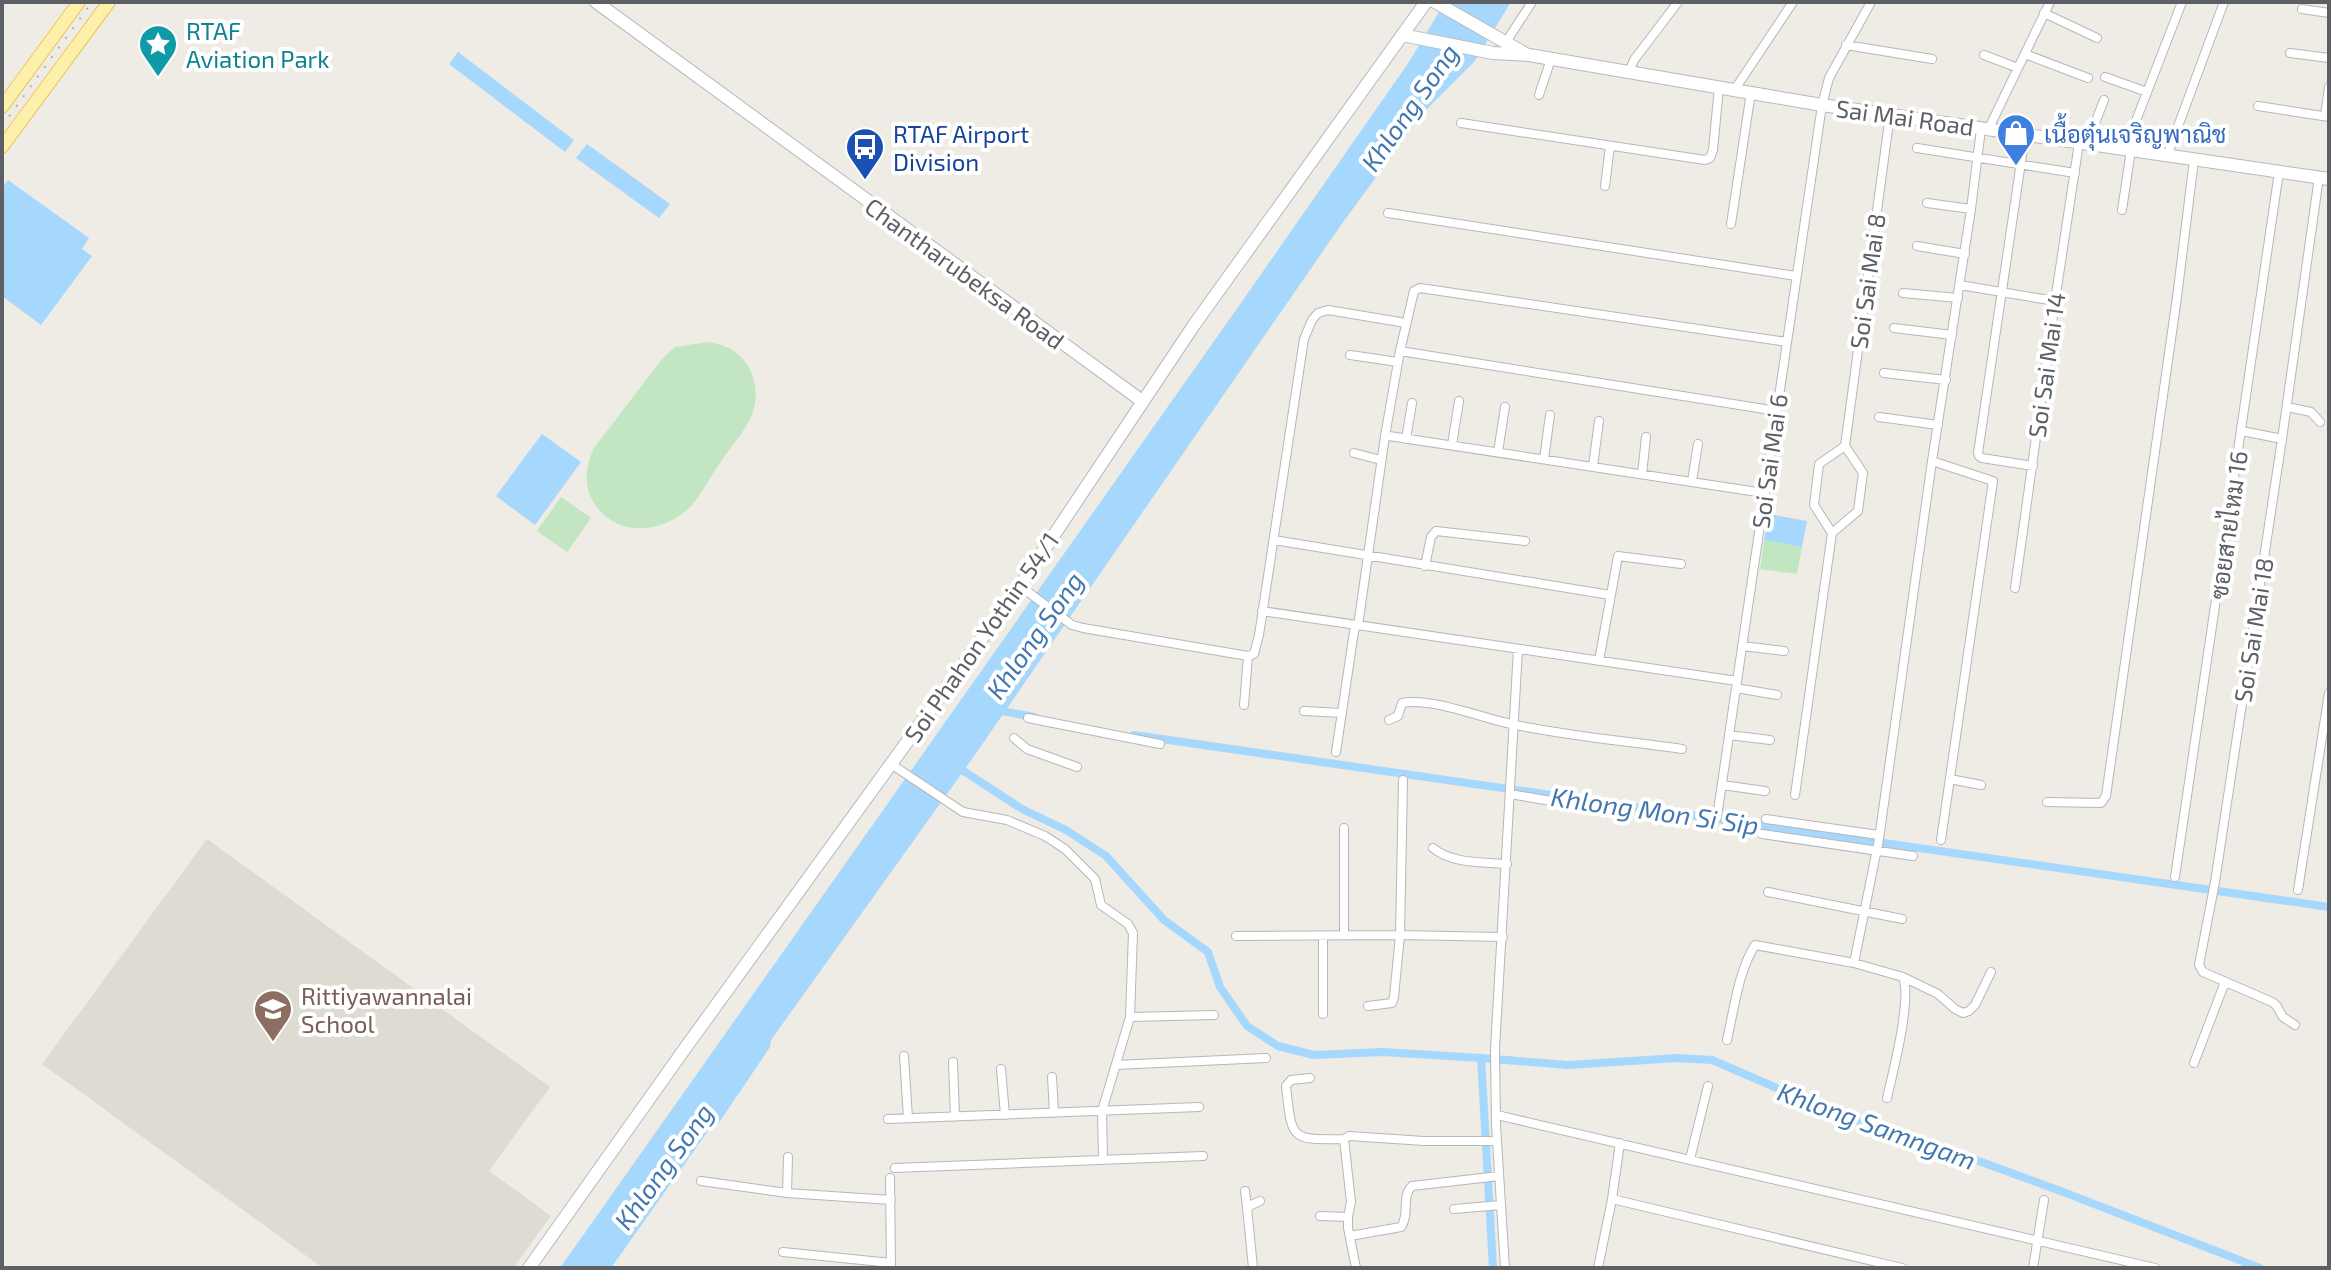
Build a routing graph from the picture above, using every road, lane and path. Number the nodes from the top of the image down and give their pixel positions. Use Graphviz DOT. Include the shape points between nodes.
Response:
graph roads {
  1 [pos="79,2"];
  2 [pos="109,2"];
  3 [pos="596,2"];
  4 [pos="1532,2"];
  5 [pos="1678,2"];
  6 [pos="1793,2"];
  7 [pos="1871,2"];
  8 [pos="2050,2"];
  9 [pos="2182,2"];
  10 [pos="2224,2"];
  11 [pos="1433,3"];
  12 [pos="2302,9"];
  13 [pos="2044,13"];
  14 [pos="2329,13"];
  15 [pos="1402,35"];
  16 [pos="2097,38"];
  17 [pos="1502,40"];
  18 [pos="1846,45"];
  19 [pos="2290,53"];
  20 [pos="2025,54"];
  21 [pos="1529,55"];
  22 [pos="1984,55"];
  23 [pos="2329,58"];
  24 [pos="1551,59"];
  25 [pos="1932,59"];
  26 [pos="2018,68"];
  27 [pos="1629,72"];
  28 [pos="2105,77"];
  29 [pos="2088,78"];
  30 [pos="1719,87"];
  31 [pos="2329,87"];
  32 [pos="1735,89"];
  33 [pos="1751,92"];
  34 [pos="2147,92"];
  35 [pos="1539,95"];
  36 [pos="2104,100"];
  37 [pos="4,105"];
  38 [pos="1822,105"];
  39 [pos="2258,106"];
  40 [pos="1890,115"];
  41 [pos="2327,116"];
  42 [pos="24,117"];
  43 [pos="1461,123"];
  44 [pos="1984,129"];
  45 [pos="2025,135"];
  46 [pos="2083,143"];
  47 [pos="1610,146"];
  48 [pos="2,147"];
  49 [pos="1917,148"];
  50 [pos="2128,150"];
  51 [pos="2167,156"];
  52 [pos="1977,157"];
  53 [pos="2194,160"];
  54 [pos="2021,165"];
  55 [pos="2279,172"];
  56 [pos="2075,173"];
  57 [pos="2324,178"];
  58 [pos="1605,186"];
  59 [pos="1927,203"];
  60 [pos="1971,209"];
  61 [pos="2122,210"];
  62 [pos="1388,213"];
  63 [pos="1731,224"];
  64 [pos="1917,246"];
  65 [pos="1965,254"];
  66 [pos="1796,276"];
  67 [pos="1960,285"];
  68 [pos="1903,293"];
  69 [pos="2002,294"];
  70 [pos="1958,298"];
  71 [pos="2055,301"];
  72 [pos="1406,323"];
  73 [pos="1894,328"];
  74 [pos="1952,335"];
  75 [pos="1787,342"];
  76 [pos="1400,351"];
  77 [pos="1350,355"];
  78 [pos="1398,362"];
  79 [pos="1884,373"];
  80 [pos="1946,380"];
  81 [pos="1142,401"];
  82 [pos="1459,401"];
  83 [pos="1412,403"];
  84 [pos="1505,407"];
  85 [pos="2287,407"];
  86 [pos="1777,411"];
  87 [pos="1550,415"];
  88 [pos="1879,417"];
  89 [pos="1599,421"];
  90 [pos="2320,422"];
  91 [pos="1938,425"];
  92 [pos="2242,431"];
  93 [pos="1389,436"];
  94 [pos="1646,437"];
  95 [pos="1406,439"];
  96 [pos="2282,439"];
  97 [pos="1698,444"];
  98 [pos="1452,445"];
  99 [pos="1845,446"];
  100 [pos="1498,452"];
  101 [pos="1354,453"];
  102 [pos="1544,459"];
  103 [pos="1381,460"];
  104 [pos="1932,461"];
  105 [pos="1593,466"];
  106 [pos="2033,466"];
  107 [pos="1642,474"];
  108 [pos="1692,481"];
  109 [pos="1764,493"];
  110 [pos="1832,533"];
  111 [pos="1274,540"];
  112 [pos="1525,541"];
  113 [pos="1366,557"];
  114 [pos="1681,564"];
  115 [pos="1425,566"];
  116 [pos="2015,588"];
  117 [pos="1024,590"];
  118 [pos="1610,595"];
  119 [pos="1262,611"];
  120 [pos="1357,626"];
  121 [pos="1742,646"];
  122 [pos="1518,649"];
  123 [pos="1784,651"];
  124 [pos="1248,656"];
  125 [pos="1599,661"];
  126 [pos="1736,685"];
  127 [pos="2329,693"];
  128 [pos="1777,695"];
  129 [pos="1244,705"];
  130 [pos="1304,711"];
  131 [pos="1342,713"];
  132 [pos="1028,718"];
  133 [pos="1389,720"];
  134 [pos="1513,725"];
  135 [pos="1729,735"];
  136 [pos="1014,738"];
  137 [pos="1770,740"];
  138 [pos="1160,744"];
  139 [pos="1682,749"];
  140 [pos="1336,752"];
  141 [pos="891,764"];
  142 [pos="1077,767"];
  143 [pos="1950,779"];
  144 [pos="1403,780"];
  145 [pos="1722,785"];
  146 [pos="1981,785"];
  147 [pos="1765,791"];
  148 [pos="1510,793"];
  149 [pos="1795,795"];
  150 [pos="2047,802"];
  151 [pos="1598,809"];
  152 [pos="1717,817"];
  153 [pos="1766,819"];
  154 [pos="1344,828"];
  155 [pos="1762,834"];
  156 [pos="1879,837"];
  157 [pos="1941,840"];
  158 [pos="1433,848"];
  159 [pos="1877,851"];
  160 [pos="1913,856"];
  161 [pos="1507,864"];
  162 [pos="2175,877"];
  163 [pos="2298,890"];
  164 [pos="1768,892"];
  165 [pos="1865,913"];
  166 [pos="1902,919"];
  167 [pos="1344,935"];
  168 [pos="1400,935"];
  169 [pos="1236,936"];
  170 [pos="1323,936"];
  171 [pos="1503,937"];
  172 [pos="1854,963"];
  173 [pos="1991,972"];
  174 [pos="1903,977"];
  175 [pos="2225,982"];
  176 [pos="1368,1006"];
  177 [pos="1323,1014"];
  178 [pos="1214,1015"];
  179 [pos="1130,1017"];
  180 [pos="2295,1025"];
  181 [pos="1727,1040"];
  182 [pos="904,1056"];
  183 [pos="1266,1058"];
  184 [pos="953,1062"];
  185 [pos="2194,1063"];
  186 [pos="1116,1065"];
  187 [pos="1001,1069"];
  188 [pos="1052,1077"];
  189 [pos="1310,1078"];
  190 [pos="1708,1086"];
  191 [pos="1887,1098"];
  192 [pos="1199,1107"];
  193 [pos="1102,1111"];
  194 [pos="1054,1113"];
  195 [pos="1005,1115"];
  196 [pos="1497,1115"];
  197 [pos="955,1117"];
  198 [pos="908,1118"];
  199 [pos="888,1119"];
  200 [pos="1344,1139"];
  201 [pos="1495,1141"];
  202 [pos="1620,1143"];
  203 [pos="1203,1156"];
  204 [pos="788,1157"];
  205 [pos="1103,1159"];
  206 [pos="1690,1159"];
  207 [pos="895,1168"];
  208 [pos="1498,1176"];
  209 [pos="890,1178"];
  210 [pos="701,1181"];
  211 [pos="1245,1191"];
  212 [pos="787,1193"];
  213 [pos="1612,1199"];
  214 [pos="891,1200"];
  215 [pos="2044,1200"];
  216 [pos="1260,1201"];
  217 [pos="1499,1205"];
  218 [pos="1247,1207"];
  219 [pos="1454,1209"];
  220 [pos="1320,1216"];
  221 [pos="1348,1217"];
  222 [pos="1350,1236"];
  223 [pos="2038,1241"];
  224 [pos="783,1252"];
  225 [pos="891,1266"];
  226 [pos="529,1268"];
  227 [pos="1253,1268"];
  228 [pos="1356,1268"];
  229 [pos="1505,1268"];
  230 [pos="1598,1268"];
  231 [pos="1902,1268"];
  232 [pos="2033,1268"];
  233 [pos="2155,1268"];
  1 -- 37 [label="main road"];
  2 -- 42 [label="main road"];
  3 -- 81 [label="main road, Chantharubeksa Road"];
  4 -- 17 [label="street"];
  5 -- 27 [label="street"];
  6 -- 32 [label="street"];
  7 -- 18 [label="street, Soi Sai Mai 6"];
  8 -- 13 [label="street"];
  9 -- 34 [label="street"];
  10 -- 51 [label="street"];
  11 -- 15 [label="main road, Soi Phahon Yothin 54/1"];
  11 -- 17 [label="main road, Sai Mai Road"];
  12 -- 14 [label="street"];
  13 -- 16 [label="street"];
  13 -- 20 [label="street"];
  15 -- 21 [label="main road, Sai Mai Road"];
  15 -- 81 [label="main road, Soi Phahon Yothin 54/1"];
  17 -- 21 [label="main road, Sai Mai Road"];
  18 -- 25 [label="street"];
  18 -- 38 [label="street, Soi Sai Mai 6"];
  19 -- 23 [label="street"];
  20 -- 26 [label="street"];
  20 -- 29 [label="street"];
  21 -- 24 [label="main road, Sai Mai Road"];
  22 -- 26 [label="street"];
  24 -- 27 [label="main road, Sai Mai Road"];
  24 -- 35 [label="street"];
  26 -- 44 [label="street"];
  27 -- 30 [label="main road, Sai Mai Road"];
  28 -- 34 [label="street"];
  30 -- 32 [label="main road, Sai Mai Road"];
  30 -- 47 [label="street" via="1710,158"];
  31 -- 41 [label="street"];
  32 -- 33 [label="main road, Sai Mai Road"];
  33 -- 38 [label="main road, Sai Mai Road"];
  33 -- 63 [label="street"];
  34 -- 50 [label="street"];
  36 -- 46 [label="street, Soi Sai Mai 14"];
  37 -- 42 [label="main road"];
  38 -- 40 [label="main road, Sai Mai Road"];
  38 -- 66 [label="street, Soi Sai Mai 6"];
  39 -- 41 [label="street"];
  40 -- 44 [label="main road, Sai Mai Road"];
  40 -- 99 [label="street, Soi Sai Mai 8"];
  42 -- 48 [label="main road"];
  43 -- 47 [label="street"];
  44 -- 45 [label="main road, Sai Mai Road"];
  44 -- 52 [label="street"];
  45 -- 46 [label="main road, Sai Mai Road"];
  45 -- 54 [label="street"];
  46 -- 50 [label="main road, Sai Mai Road"];
  46 -- 56 [label="street, Soi Sai Mai 14"];
  47 -- 58 [label="street"];
  49 -- 52 [label="street"];
  50 -- 51 [label="main road, Sai Mai Road"];
  50 -- 61 [label="street"];
  51 -- 53 [label="main road, Sai Mai Road"];
  52 -- 54 [label="street"];
  52 -- 60 [label="street"];
  53 -- 55 [label="main road, Sai Mai Road"];
  53 -- 150 [label="street" via="2106,796 2101,803"];
  54 -- 56 [label="street"];
  54 -- 69 [label="street"];
  55 -- 57 [label="main road, Sai Mai Road"];
  55 -- 92 [label="street, ซอยสายไหม 16"];
  56 -- 71 [label="street, Soi Sai Mai 14"];
  57 -- 85 [label="street, Soi Sai Mai 18"];
  59 -- 60 [label="street"];
  60 -- 65 [label="street"];
  62 -- 66 [label="street"];
  64 -- 65 [label="street"];
  65 -- 67 [label="street"];
  66 -- 75 [label="street, Soi Sai Mai 6"];
  67 -- 69 [label="street"];
  67 -- 70 [label="street"];
  68 -- 70 [label="street"];
  69 -- 71 [label="street"];
  69 -- 106 [label="street" via="1979,456"];
  70 -- 74 [label="street"];
  71 -- 106 [label="street, Soi Sai Mai 14"];
  72 -- 75 [label="street" via="1414,291 1420,288"];
  72 -- 76 [label="street"];
  72 -- 111 [label="street" via="1328,310 1309,325"];
  73 -- 74 [label="street"];
  74 -- 80 [label="street"];
  75 -- 86 [label="street, Soi Sai Mai 6"];
  76 -- 78 [label="street"];
  76 -- 86 [label="street"];
  77 -- 78 [label="street"];
  78 -- 103 [label="street"];
  79 -- 80 [label="street"];
  80 -- 91 [label="street"];
  81 -- 117 [label="main road, Soi Phahon Yothin 54/1"];
  82 -- 98 [label="street"];
  83 -- 95 [label="street"];
  84 -- 100 [label="street"];
  85 -- 90 [label="street" via="2311,412"];
  85 -- 96 [label="street, Soi Sai Mai 18"];
  86 -- 109 [label="street, Soi Sai Mai 6"];
  87 -- 102 [label="street"];
  88 -- 91 [label="street"];
  89 -- 105 [label="street"];
  91 -- 104 [label="street"];
  92 -- 96 [label="street"];
  92 -- 162 [label="street, ซอยสายไหม 16"];
  93 -- 95 [label="street"];
  94 -- 107 [label="street"];
  95 -- 98 [label="street"];
  96 -- 175 [label="street, Soi Sai Mai 18" via="2199,967"];
  97 -- 108 [label="street"];
  98 -- 100 [label="street"];
  99 -- 110 [label="street" via="1863,473 1860,498 1858,511"];
  99 -- 110 [label="street" via="1819,464 1814,505"];
  100 -- 102 [label="street"];
  101 -- 103 [label="street"];
  102 -- 105 [label="street"];
  103 -- 113 [label="street"];
  104 -- 143 [label="street" via="1993,481"];
  104 -- 156 [label="street"];
  105 -- 107 [label="street"];
  106 -- 116 [label="street, Soi Sai Mai 14"];
  107 -- 108 [label="street"];
  108 -- 109 [label="street"];
  109 -- 121 [label="street, Soi Sai Mai 6"];
  110 -- 149 [label="street"];
  111 -- 113 [label="street"];
  111 -- 119 [label="street"];
  112 -- 115 [label="street" via="1436,531"];
  113 -- 115 [label="street"];
  113 -- 120 [label="street"];
  114 -- 118 [label="street" via="1618,556"];
  115 -- 118 [label="street"];
  117 -- 124 [label="street" via="1072,625"];
  117 -- 141 [label="main road, Soi Phahon Yothin 54/1"];
  118 -- 125 [label="street"];
  119 -- 120 [label="street"];
  119 -- 124 [label="street" via="1256,652"];
  120 -- 122 [label="street"];
  120 -- 131 [label="street"];
  121 -- 123 [label="street"];
  121 -- 126 [label="street, Soi Sai Mai 6"];
  122 -- 125 [label="street"];
  122 -- 134 [label="street"];
  124 -- 129 [label="street"];
  125 -- 126 [label="street"];
  126 -- 128 [label="street"];
  126 -- 135 [label="street, Soi Sai Mai 6"];
  127 -- 163 [label="street"];
  130 -- 131 [label="street"];
  131 -- 140 [label="street"];
  132 -- 138 [label="street"];
  133 -- 134 [label="street" via="1406,702"];
  134 -- 139 [label="street"];
  134 -- 148 [label="street"];
  135 -- 137 [label="street"];
  135 -- 145 [label="street, Soi Sai Mai 6"];
  136 -- 142 [label="street" via="1027,749"];
  141 -- 179 [label="street" via="963,812 1007,820 1045,836 1095,879 1101,905 1133,933"];
  141 -- 226 [label="main road, Soi Phahon Yothin 54/1"];
  143 -- 146 [label="street"];
  143 -- 157 [label="street"];
  144 -- 168 [label="street"];
  145 -- 147 [label="street"];
  145 -- 152 [label="street, Soi Sai Mai 6"];
  148 -- 151 [label="street"];
  148 -- 161 [label="street"];
  153 -- 156 [label="street"];
  154 -- 167 [label="street"];
  155 -- 159 [label="street"];
  156 -- 159 [label="street"];
  158 -- 161 [label="street" via="1457,859"];
  159 -- 160 [label="street"];
  159 -- 165 [label="street"];
  161 -- 171 [label="street"];
  164 -- 165 [label="street"];
  165 -- 166 [label="street"];
  165 -- 172 [label="street"];
  167 -- 168 [label="street"];
  167 -- 170 [label="street"];
  168 -- 171 [label="street"];
  168 -- 176 [label="street" via="1394,1000"];
  169 -- 170 [label="street"];
  170 -- 177 [label="street"];
  171 -- 196 [label="street" via="1495,1049"];
  172 -- 174 [label="street"];
  172 -- 181 [label="street" via="1755,945"];
  173 -- 174 [label="street" via="1975,1005 1963,1013"];
  174 -- 191 [label="street" via="1902,1025"];
  175 -- 180 [label="street, Soi Sai Mai 18" via="2276,1005"];
  175 -- 185 [label="street"];
  178 -- 179 [label="street"];
  179 -- 186 [label="street"];
  182 -- 198 [label="street"];
  183 -- 186 [label="street"];
  184 -- 197 [label="street"];
  186 -- 193 [label="street"];
  187 -- 195 [label="street"];
  188 -- 194 [label="street"];
  189 -- 200 [label="street" via="1287,1082 1295,1131 1306,1139"];
  190 -- 206 [label="street"];
  192 -- 193 [label="street"];
  193 -- 194 [label="street"];
  193 -- 205 [label="street"];
  194 -- 195 [label="street"];
  195 -- 197 [label="street"];
  196 -- 201 [label="street"];
  196 -- 202 [label="street"];
  197 -- 198 [label="street"];
  198 -- 199 [label="street"];
  200 -- 201 [label="street"];
  200 -- 221 [label="street"];
  201 -- 208 [label="street"];
  202 -- 206 [label="street"];
  202 -- 213 [label="street"];
  203 -- 205 [label="street"];
  204 -- 212 [label="street"];
  205 -- 207 [label="street"];
  206 -- 223 [label="street"];
  208 -- 217 [label="street"];
  208 -- 222 [label="street" via="1412,1186 1401,1227"];
  209 -- 214 [label="street"];
  210 -- 212 [label="street"];
  211 -- 218 [label="street"];
  212 -- 214 [label="street"];
  213 -- 230 [label="street"];
  213 -- 231 [label="street"];
  214 -- 225 [label="street"];
  215 -- 223 [label="street"];
  216 -- 218 [label="street"];
  217 -- 219 [label="street"];
  217 -- 229 [label="street"];
  218 -- 227 [label="street"];
  220 -- 221 [label="street"];
  221 -- 222 [label="street"];
  222 -- 228 [label="street"];
  223 -- 232 [label="street"];
  223 -- 233 [label="street"];
  224 -- 225 [label="street"];
}
